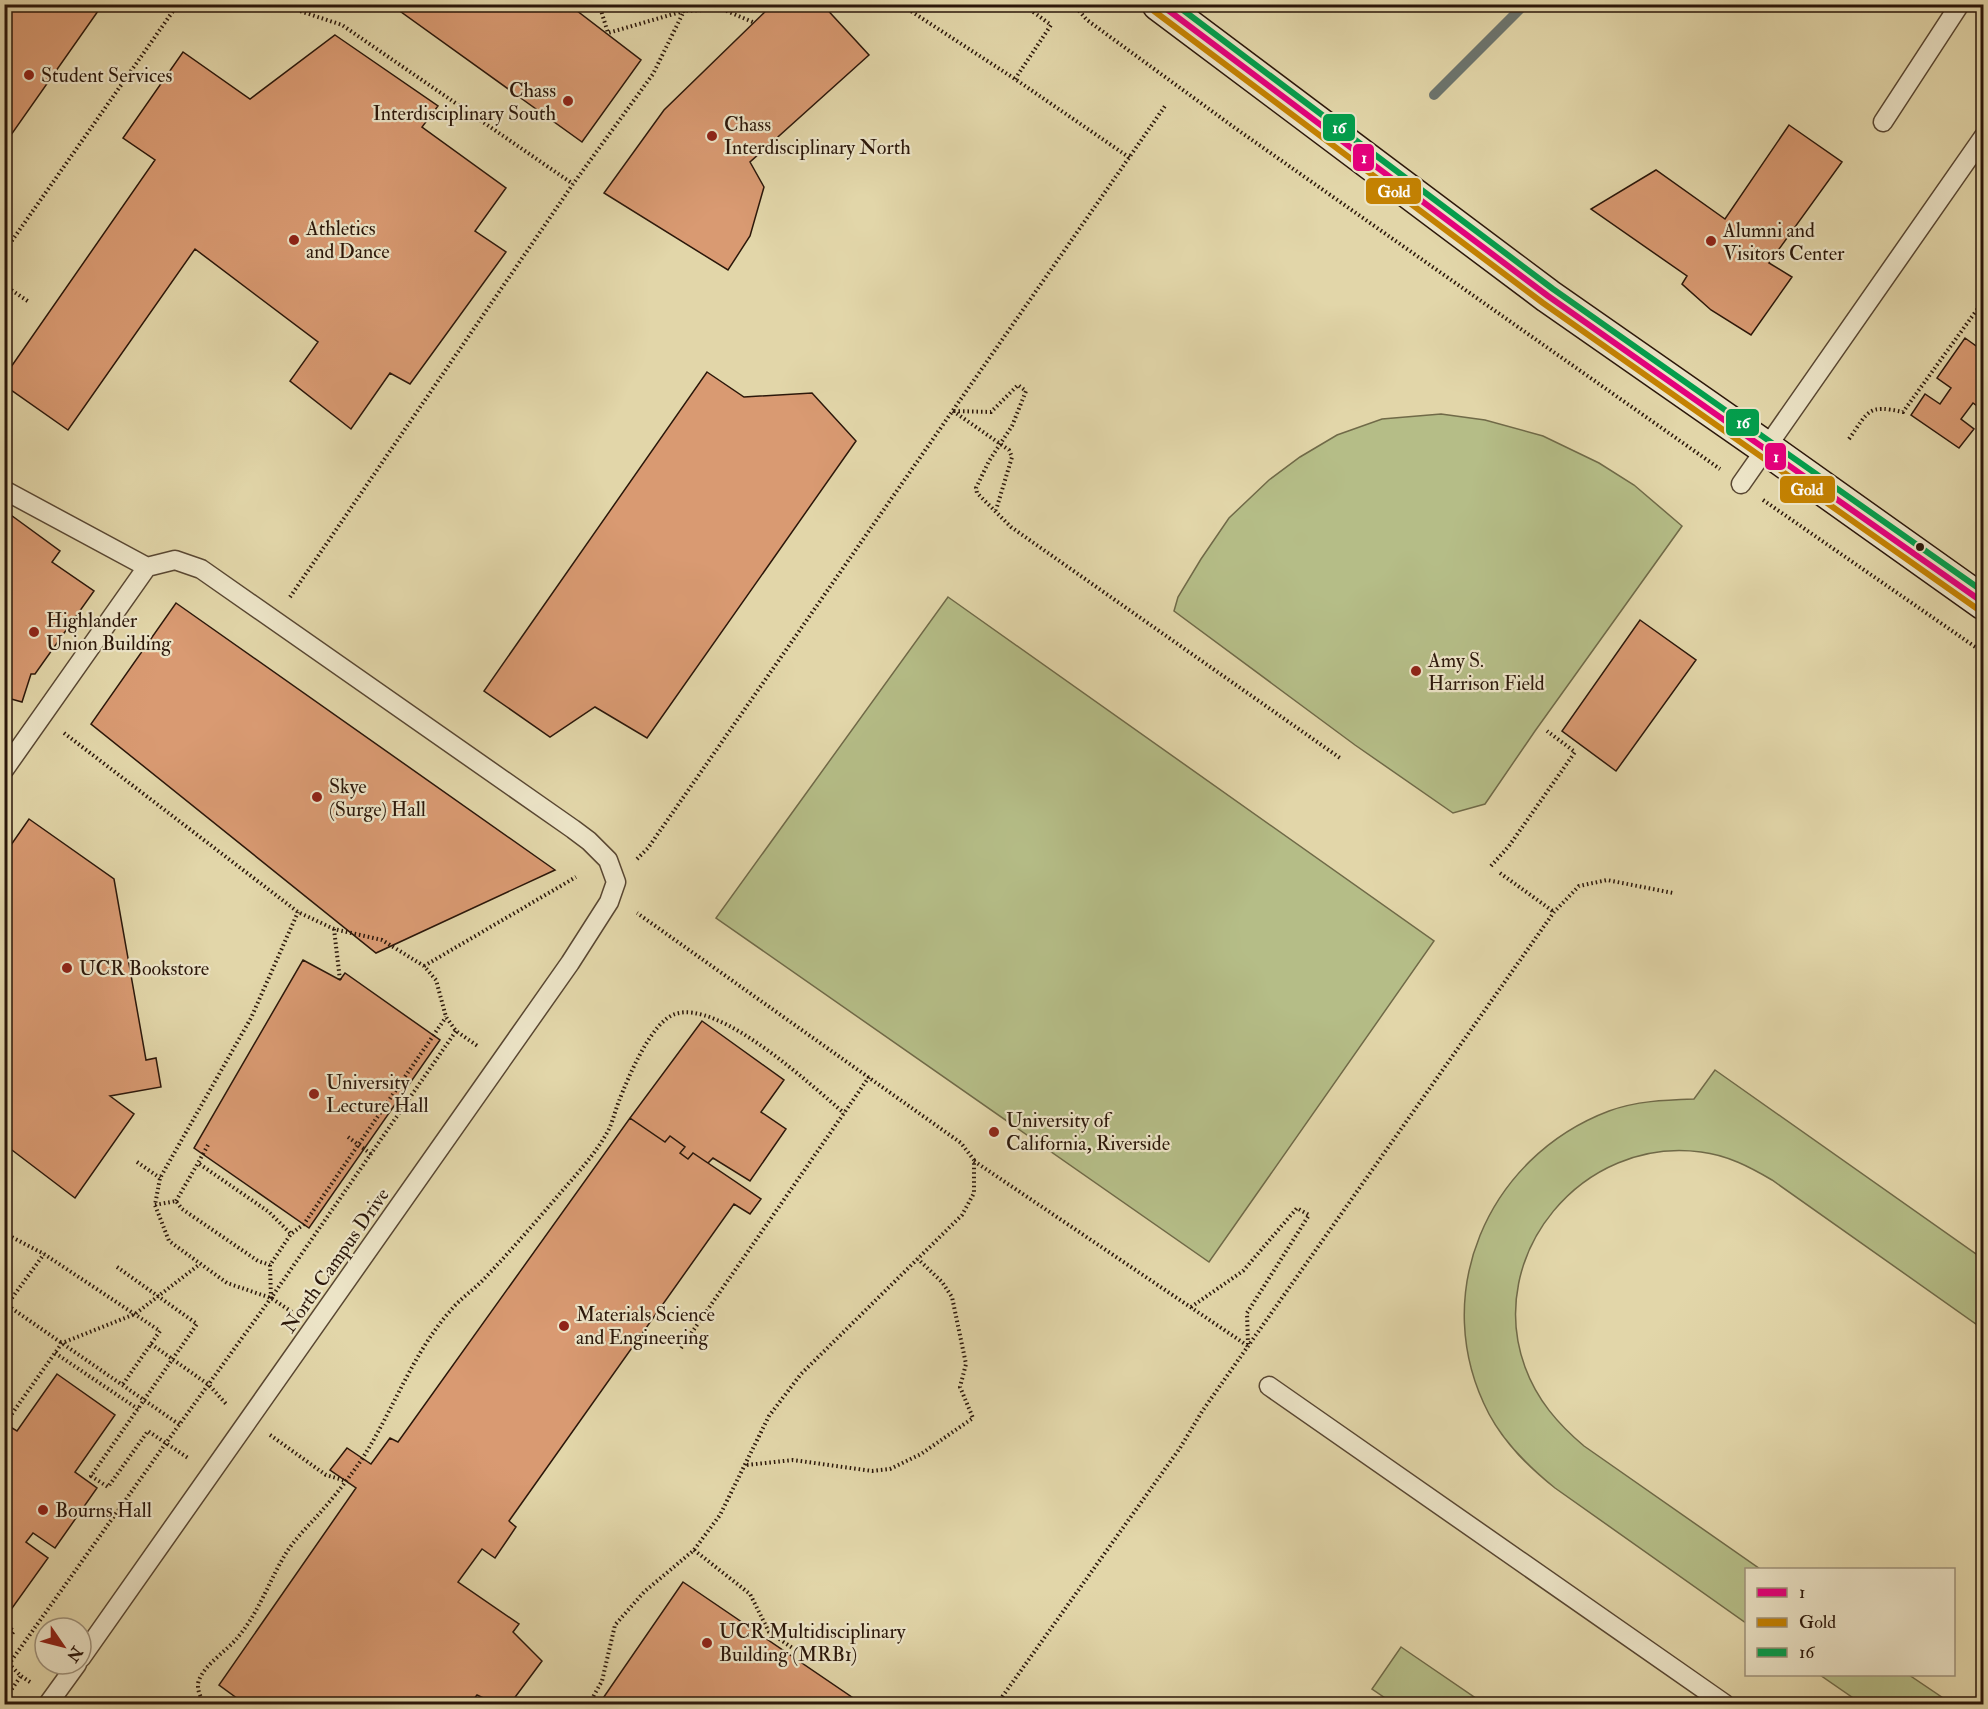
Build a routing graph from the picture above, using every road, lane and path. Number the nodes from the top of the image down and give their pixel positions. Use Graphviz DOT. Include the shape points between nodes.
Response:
graph roads {
  1 [pos="178,4"];
  2 [pos="279,4"];
  3 [pos="599,4"];
  4 [pos="670,4"];
  5 [pos="688,4"];
  6 [pos="900,4"];
  7 [pos="1029,4"];
  8 [pos="1073,4"];
  9 [pos="1158,4"];
  10 [pos="1960,4"];
  11 [pos="684,11"];
  12 [pos="754,23"];
  13 [pos="1015,79"];
  14 [pos="1166,106"];
  15 [pos="1883,122"];
  16 [pos="1983,136"];
  17 [pos="1130,158"];
  18 [pos="573,184"];
  19 [pos="4,252"];
  20 [pos="4,285"];
  21 [pos="1983,300"];
  22 [pos="29,302"];
  23 [pos="953,411"];
  24 [pos="1849,439"];
  25 [pos="1000,444"];
  26 [pos="1766,448"];
  27 [pos="1741,484"];
  28 [pos="4,490"];
  29 [pos="996,510"];
  30 [pos="147,567"];
  31 [pos="290,597"];
  32 [pos="1983,603"];
  33 [pos="1983,653"];
  34 [pos="59,730"];
  35 [pos="1547,731"];
  36 [pos="1340,758"];
  37 [pos="4,770"];
  38 [pos="1491,866"];
  39 [pos="1500,873"];
  40 [pos="576,877"];
  41 [pos="616,882"];
  42 [pos="1673,892"];
  43 [pos="298,912"];
  44 [pos="1554,912"];
  45 [pos="637,913"];
  46 [pos="334,929"];
  47 [pos="424,966"];
  48 [pos="340,980"];
  49 [pos="446,1017"];
  50 [pos="456,1031"];
  51 [pos="478,1047"];
  52 [pos="868,1077"];
  53 [pos="843,1113"];
  54 [pos="348,1137"];
  55 [pos="208,1145"];
  56 [pos="359,1145"];
  57 [pos="371,1154"];
  58 [pos="974,1161"];
  59 [pos="137,1162"];
  60 [pos="198,1164"];
  61 [pos="160,1178"];
  62 [pos="176,1201"];
  63 [pos="155,1205"];
  64 [pos="4,1233"];
  65 [pos="291,1234"];
  66 [pos="44,1254"];
  67 [pos="918,1259"];
  68 [pos="200,1264"];
  69 [pos="270,1265"];
  70 [pos="117,1267"];
  71 [pos="159,1296"];
  72 [pos="271,1298"];
  73 [pos="5,1306"];
  74 [pos="1191,1307"];
  75 [pos="292,1312"];
  76 [pos="135,1314"];
  77 [pos="62,1343"];
  78 [pos="151,1344"];
  79 [pos="1248,1346"];
  80 [pos="681,1348"];
  81 [pos="55,1353"];
  82 [pos="173,1360"];
  83 [pos="123,1384"];
  84 [pos="209,1385"];
  85 [pos="1269,1386"];
  86 [pos="145,1400"];
  87 [pos="226,1404"];
  88 [pos="138,1409"];
  89 [pos="249,1420"];
  90 [pos="4,1425"];
  91 [pos="180,1425"];
  92 [pos="166,1443"];
  93 [pos="189,1459"];
  94 [pos="746,1465"];
  95 [pos="345,1481"];
  96 [pos="694,1550"];
  97 [pos="4,1628"];
  98 [pos="93,1641"];
  99 [pos="4,1645"];
  100 [pos="794,1649"];
  101 [pos="21,1676"];
  102 [pos="68,1676"];
  103 [pos="35,1684"];
  104 [pos="4,1700"];
  105 [pos="48,1704"];
  106 [pos="205,1704"];
  107 [pos="589,1704"];
  108 [pos="997,1704"];
  109 [pos="1725,1704"];
  1 -- 19 [label="path"];
  2 -- 18 [label="path" via="342,25"];
  3 -- 11 [label="path" via="608,33"];
  4 -- 11 [label="path"];
  5 -- 11 [label="path"];
  6 -- 13 [label="path"];
  7 -- 13 [label="path" via="1051,25"];
  8 -- 27 [label="path" via="1087,20 1235,128"];
  9 -- 26 [label="street" via="1548,296"];
  10 -- 15 [label="lane"];
  11 -- 12 [label="path" via="722,9"];
  11 -- 18 [label="path" via="653,74"];
  13 -- 17 [label="path"];
  14 -- 17 [label="path"];
  16 -- 26 [label="lane"];
  17 -- 23 [label="path"];
  18 -- 31 [label="path"];
  20 -- 22 [label="path"];
  21 -- 24 [label="path" via="1904,412 1882,407 1869,412"];
  23 -- 25 [label="path"];
  23 -- 25 [label="path" via="991,412 1018,385 1026,391"];
  23 -- 41 [label="path" via="648,848"];
  25 -- 29 [label="path" via="1012,457"];
  25 -- 29 [label="path" via="976,488"];
  26 -- 27 [label="lane"];
  26 -- 32 [label="street"];
  27 -- 33 [label="path"];
  28 -- 30 [label="lane"];
  29 -- 36 [label="path" via="1011,527"];
  30 -- 37 [label="lane"];
  30 -- 41 [label="lane" via="175,560 201,569 589,841 608,860"];
  34 -- 43 [label="path"];
  35 -- 38 [label="path" via="1575,752"];
  39 -- 44 [label="path"];
  40 -- 47 [label="path"];
  41 -- 89 [label="lane, North Campus Drive" via="609,903 570,963"];
  42 -- 44 [label="path" via="1607,880 1578,886"];
  43 -- 46 [label="path"];
  43 -- 61 [label="path" via="251,1018"];
  44 -- 79 [label="path"];
  45 -- 52 [label="path"];
  46 -- 47 [label="path" via="382,940"];
  46 -- 48 [label="path"];
  47 -- 49 [label="path" via="436,980"];
  49 -- 50 [label="path"];
  49 -- 56 [label="path"];
  50 -- 51 [label="path"];
  50 -- 57 [label="path"];
  52 -- 53 [label="path"];
  52 -- 58 [label="path" via="961,1143"];
  53 -- 80 [label="path"];
  53 -- 95 [label="path" via="790,1067 715,1018 688,1012 665,1020 641,1052 607,1133 530,1227 451,1310 416,1359 362,1458"];
  54 -- 56 [label="path"];
  55 -- 60 [label="path"];
  56 -- 57 [label="path"];
  56 -- 65 [label="path" via="304,1224"];
  57 -- 72 [label="path"];
  58 -- 67 [label="path" via="974,1193 962,1215"];
  58 -- 74 [label="path"];
  59 -- 61 [label="path"];
  60 -- 62 [label="path"];
  60 -- 65 [label="path" via="269,1212"];
  61 -- 63 [label="path"];
  62 -- 63 [label="path"];
  62 -- 69 [label="path" via="258,1261"];
  63 -- 68 [label="path" via="169,1241"];
  64 -- 66 [label="path"];
  65 -- 69 [label="path"];
  66 -- 73 [label="path"];
  66 -- 76 [label="path"];
  67 -- 94 [label="path" via="801,1374 769,1416"];
  67 -- 94 [label="path" via="952,1297 966,1364 960,1387 973,1418 921,1454 890,1469 872,1471 793,1460"];
  68 -- 71 [label="path"];
  68 -- 72 [label="path" via="227,1283"];
  69 -- 72 [label="path"];
  70 -- 71 [label="path"];
  71 -- 76 [label="path"];
  71 -- 82 [label="path" via="197,1324"];
  72 -- 75 [label="path"];
  72 -- 84 [label="path"];
  73 -- 77 [label="path"];
  74 -- 79 [label="path"];
  74 -- 79 [label="path" via="1243,1271 1297,1208 1309,1215 1247,1312"];
  76 -- 77 [label="path"];
  76 -- 78 [label="path" via="160,1330"];
  77 -- 81 [label="path"];
  77 -- 83 [label="path"];
  78 -- 82 [label="path"];
  78 -- 83 [label="path"];
  79 -- 108 [label="path"];
  81 -- 88 [label="path"];
  81 -- 90 [label="path"];
  82 -- 84 [label="path"];
  82 -- 86 [label="path"];
  83 -- 86 [label="path"];
  84 -- 87 [label="path"];
  84 -- 91 [label="path"];
  85 -- 109 [label="lane"];
  86 -- 88 [label="path"];
  86 -- 91 [label="path"];
  88 -- 92 [label="path" via="91,1476 108,1487 148,1431"];
  89 -- 95 [label="path" via="326,1475"];
  89 -- 98 [label="lane, North Campus Drive"];
  91 -- 92 [label="path"];
  92 -- 93 [label="path"];
  92 -- 101 [label="path" via="9,1664"];
  94 -- 96 [label="path" via="720,1515"];
  95 -- 106 [label="path" via="290,1547 239,1636 200,1678 198,1688"];
  96 -- 100 [label="path" via="750,1594 770,1632"];
  96 -- 107 [label="path" via="644,1592 615,1625 602,1681"];
  97 -- 99 [label="path" via="14,1631"];
  101 -- 103 [label="path"];
  101 -- 104 [label="path"];
  102 -- 105 [label="lane"];
}
